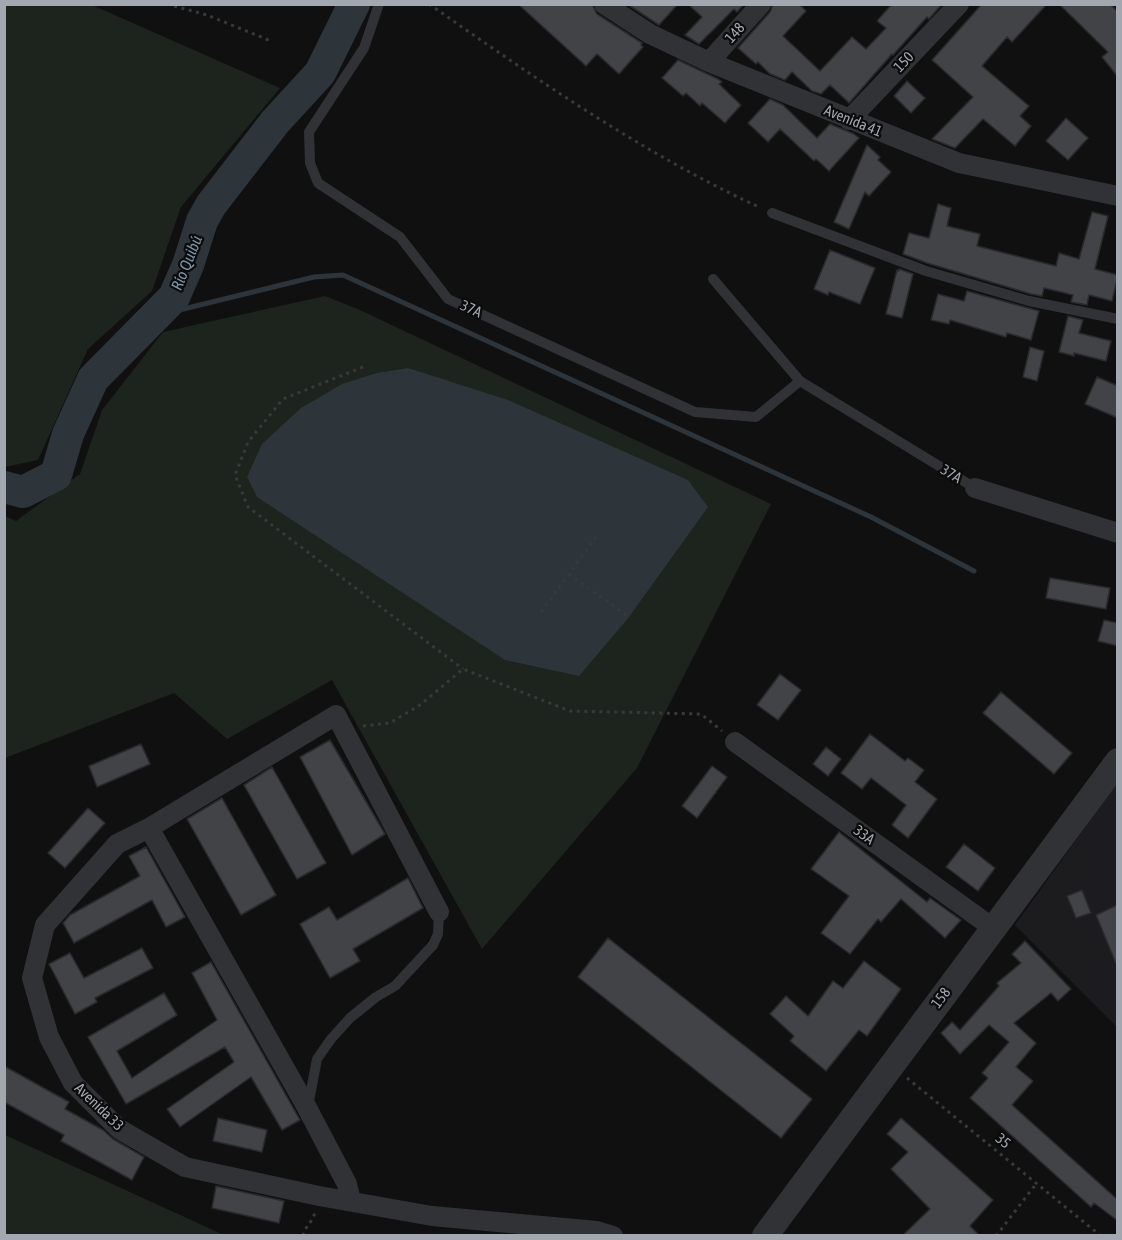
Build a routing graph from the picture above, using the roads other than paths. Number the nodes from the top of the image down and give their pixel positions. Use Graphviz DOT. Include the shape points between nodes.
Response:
graph roads {
  1 [pos="379,4"];
  2 [pos="604,4"];
  3 [pos="761,4"];
  4 [pos="959,4"];
  5 [pos="709,62"];
  6 [pos="849,120"];
  7 [pos="1118,196"];
  8 [pos="772,213"];
  9 [pos="713,279"];
  10 [pos="1118,319"];
  11 [pos="800,381"];
  12 [pos="975,488"];
  13 [pos="1118,533"];
  14 [pos="735,742"];
  15 [pos="1118,761"];
  16 [pos="149,828"];
  17 [pos="440,912"];
  18 [pos="993,928"];
  19 [pos="305,1104"];
  20 [pos="351,1201"];
  21 [pos="613,1236"];
  22 [pos="765,1236"];
  1 -- 11 [label="lane, 37A" via="364,48 309,132 310,163 318,183 400,237 448,299 695,412 756,417"];
  2 -- 5 [label="street, Avenida 41" via="650,34"];
  3 -- 5 [label="street, 148"];
  4 -- 6 [label="street, 150"];
  5 -- 6 [label="street, Avenida 41"];
  6 -- 7 [label="street, Avenida 41" via="959,163"];
  8 -- 10 [label="lane" via="926,271 1029,301"];
  9 -- 11 [label="lane, 37A"];
  11 -- 12 [label="lane, 37A"];
  12 -- 13 [label="street, 37A"];
  14 -- 18 [label="street, 33A"];
  15 -- 18 [label="street, 158"];
  16 -- 17 [label="street" via="336,715"];
  16 -- 19 [label="street"];
  16 -- 20 [label="street, Avenida 33" via="117,844 45,925 32,978 49,1037 73,1083 119,1129 185,1167"];
  17 -- 19 [label="lane" via="434,945 395,986 350,1018 331,1039 317,1059 309,1101"];
  18 -- 22 [label="street, 158"];
  19 -- 20 [label="street" via="347,1184"];
  20 -- 21 [label="street, Avenida 33" via="432,1216 597,1231"];
}
